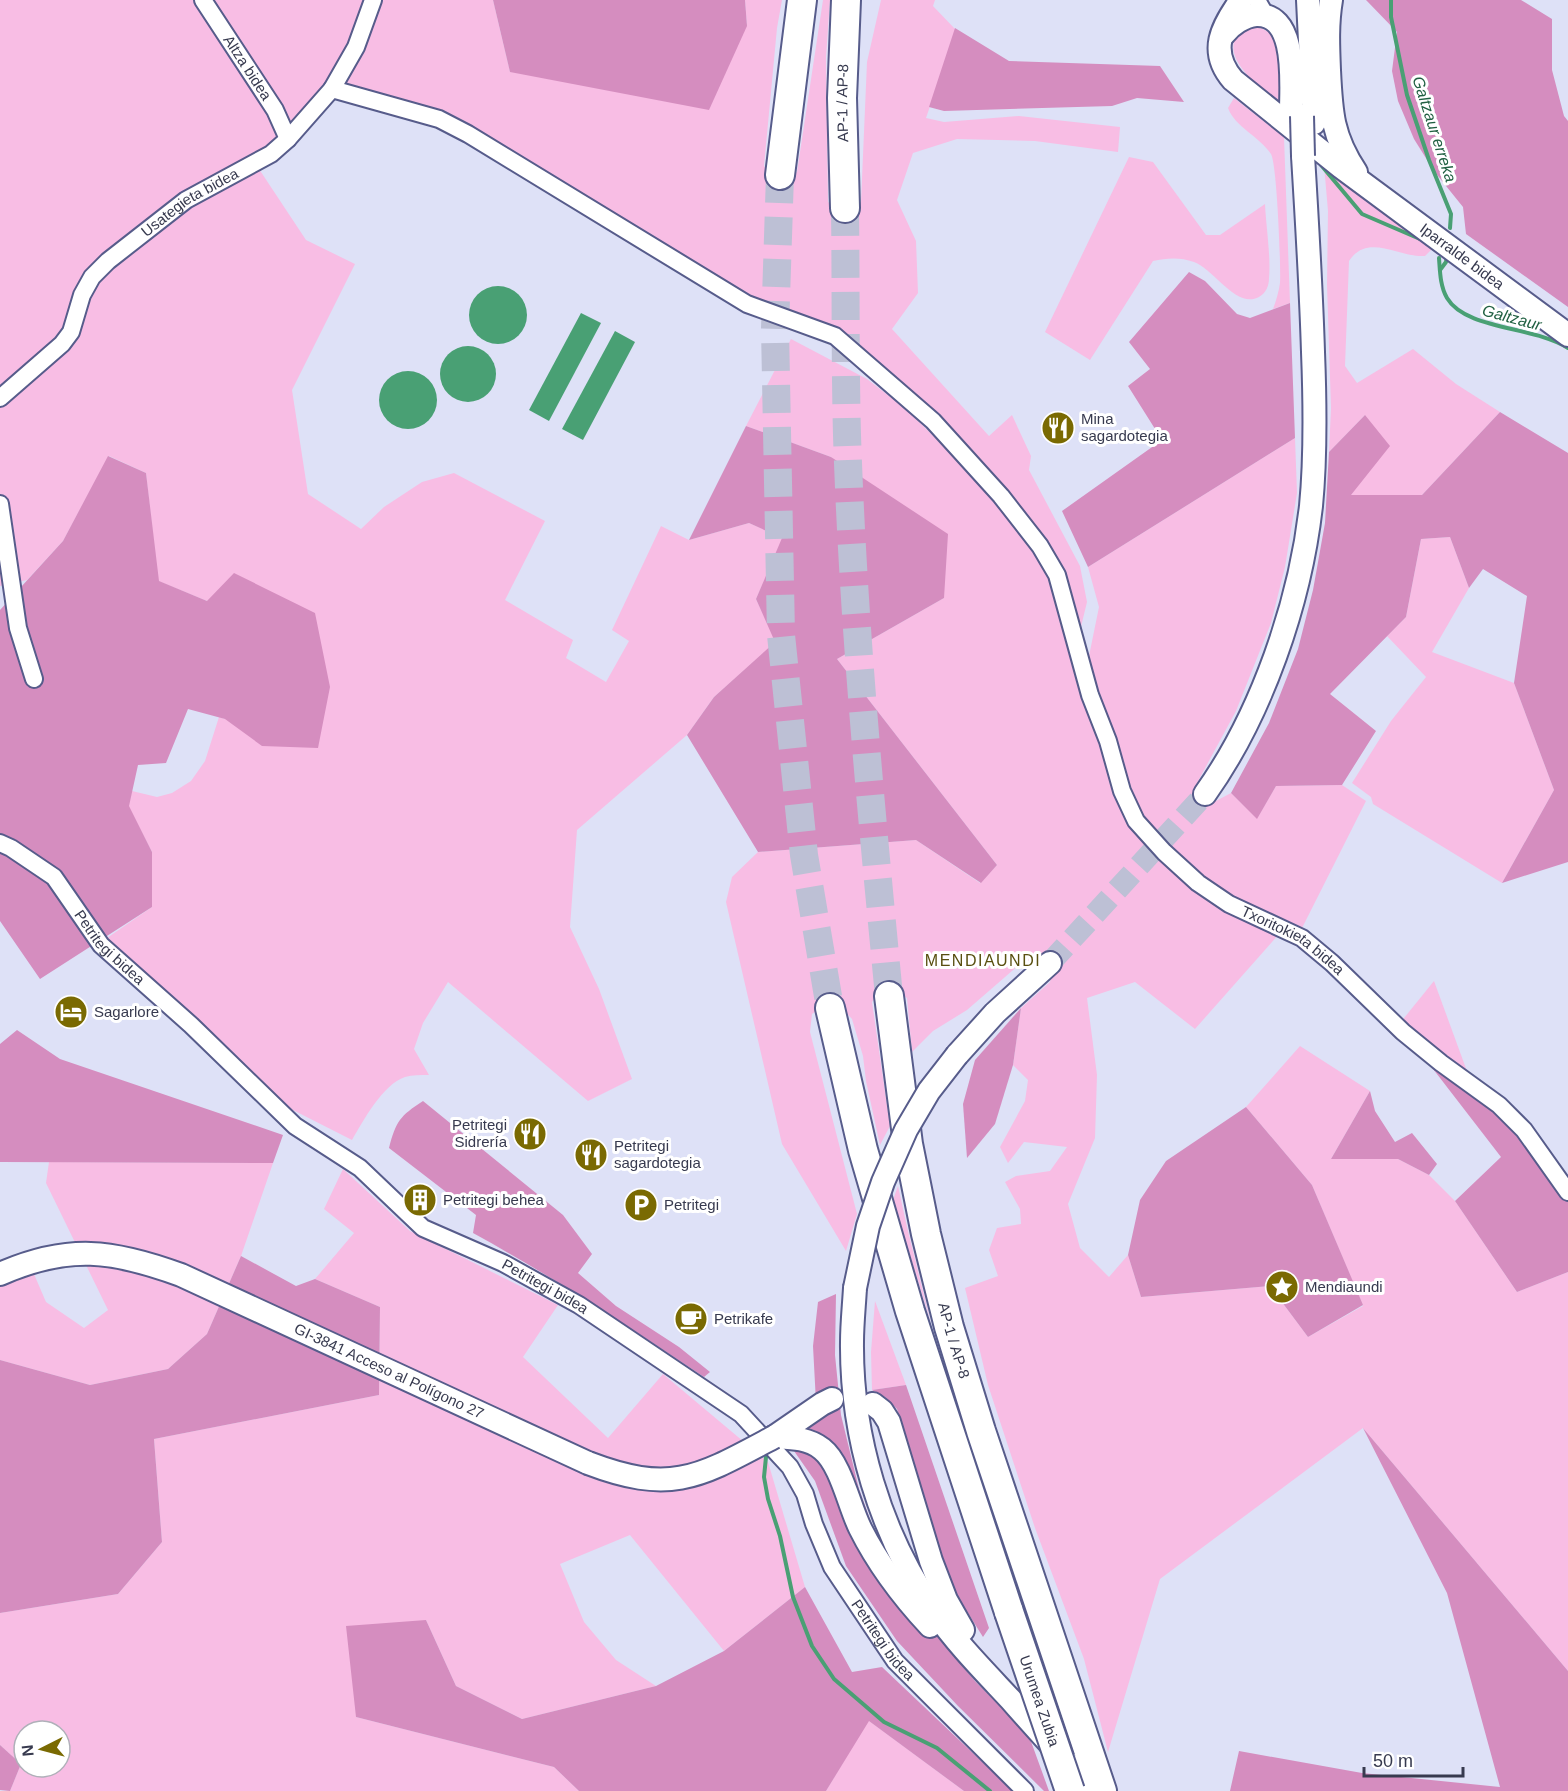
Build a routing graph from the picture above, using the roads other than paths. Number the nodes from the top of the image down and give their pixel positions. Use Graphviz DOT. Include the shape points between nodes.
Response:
graph roads {
  1 [pos="204,0"];
  2 [pos="373,0"];
  3 [pos="802,0"];
  4 [pos="846,0"];
  5 [pos="1297,0"];
  6 [pos="1308,0"];
  7 [pos="1331,0"];
  8 [pos="1258,7"];
  9 [pos="332,89"];
  10 [pos="288,139"];
  11 [pos="1317,139"];
  12 [pos="780,175"];
  13 [pos="1384,198"];
  14 [pos="845,208"];
  15 [pos="1568,335"];
  16 [pos="1314,372"];
  17 [pos="0,398"];
  18 [pos="0,504"];
  19 [pos="34,679"];
  20 [pos="1205,794"];
  21 [pos="0,843"];
  22 [pos="1050,963"];
  23 [pos="889,996"];
  24 [pos="830,1008"];
  25 [pos="1568,1192"];
  26 [pos="0,1274"];
  27 [pos="832,1399"];
  28 [pos="873,1404"];
  29 [pos="774,1437"];
  30 [pos="1009,1612"];
  31 [pos="966,1653"];
  32 [pos="1011,1700"];
  33 [pos="1025,1791"];
  34 [pos="1070,1791"];
  35 [pos="1093,1791"];
  36 [pos="1102,1791"];
  1 -- 10 [label="street, Altza bidea" via="275,110"];
  2 -- 9 [label="street, Usategieta bidea" via="356,47"];
  3 -- 12 [label="highway"];
  4 -- 14 [label="highway, AP-1 / AP-8" via="842,98"];
  5 -- 11 [label="main road"];
  6 -- 11 [label="main road"];
  7 -- 11 [label="main road" via="1328,33 1334,105"];
  8 -- 11 [label="main road" via="1284,32"];
  8 -- 11 [label="main road" via="1220,40 1220,59 1228,75 1247,93"];
  9 -- 10 [label="street, Usategieta bidea"];
  9 -- 25 [label="street, Txoritokieta bidea" via="439,119 747,304 835,336 933,421 1001,496 1057,575 1090,695 1136,821 1198,883 1229,904 1302,938 1403,1032 1499,1105 1524,1130"];
  10 -- 17 [label="street, Usategieta bidea" via="271,154 186,200 108,261 82,295 71,332 62,344"];
  11 -- 13 [label="main road"];
  11 -- 13 [label="main road" via="1360,165"];
  11 -- 16 [label="main road" via="1309,248"];
  11 -- 16 [label="main road" via="1307,335"];
  13 -- 15 [label="main road, Iparralde bidea"];
  16 -- 20 [label="main road" via="1315,457 1304,553 1279,642 1251,713"];
  18 -- 19 [label="street" via="18,628"];
  21 -- 33 [label="street, Petritegi bidea" via="54,877 101,945 295,1126 360,1168 423,1228 503,1263 579,1305 741,1414 790,1467 805,1494 832,1567 895,1661"];
  22 -- 31 [label="main road, bridge" via="995,1013 923,1101 887,1171 868,1226 855,1287 854,1395 872,1479 905,1564 933,1611"];
  23 -- 36 [label="highway, AP-1 / AP-8" via="908,1144 949,1327"];
  24 -- 30 [label="highway, AP-1 / AP-8" via="863,1150 910,1311"];
  26 -- 29 [label="main road, GI-3841 Acceso al Polígono 27, bridge" via="36,1260 84,1253 113,1254 147,1262 588,1462 636,1478 682,1479 720,1466"];
  27 -- 29 [label="main road, GI-3841 Acceso al Polígono 27"];
  28 -- 32 [label="main road" via="889,1422 946,1600"];
  29 -- 31 [label="main road" via="811,1441 825,1451 860,1528 887,1572 945,1642"];
  30 -- 34 [label="highway, Urumea Zubia, bridge"];
  31 -- 32 [label="main road"];
  32 -- 35 [label="main road"];
}
